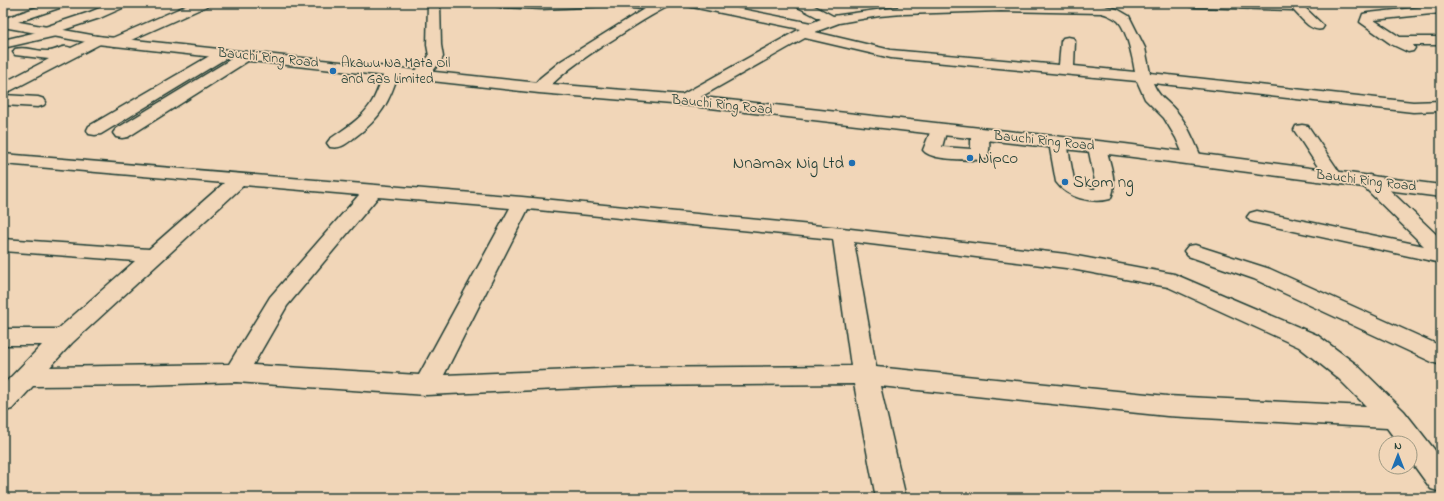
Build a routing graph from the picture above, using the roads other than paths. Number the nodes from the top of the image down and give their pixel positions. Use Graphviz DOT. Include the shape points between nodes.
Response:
graph roads {
  1 [pos="61,3"];
  2 [pos="123,3"];
  3 [pos="203,3"];
  4 [pos="434,3"];
  5 [pos="501,3"];
  6 [pos="604,3"];
  7 [pos="611,3"];
  8 [pos="692,3"];
  9 [pos="800,3"];
  10 [pos="1194,3"];
  11 [pos="662,4"];
  12 [pos="1295,4"];
  13 [pos="904,7"];
  14 [pos="1441,9"];
  15 [pos="833,21"];
  16 [pos="4,23"];
  17 [pos="1317,26"];
  18 [pos="807,30"];
  19 [pos="47,32"];
  20 [pos="94,40"];
  21 [pos="1068,41"];
  22 [pos="1441,41"];
  23 [pos="115,42"];
  24 [pos="3,44"];
  25 [pos="20,52"];
  26 [pos="223,54"];
  27 [pos="246,56"];
  28 [pos="1066,70"];
  29 [pos="392,71"];
  30 [pos="420,75"];
  31 [pos="1143,77"];
  32 [pos="539,88"];
  33 [pos="3,89"];
  34 [pos="3,100"];
  35 [pos="684,100"];
  36 [pos="38,102"];
  37 [pos="1441,106"];
  38 [pos="939,129"];
  39 [pos="95,130"];
  40 [pos="1302,130"];
  41 [pos="122,133"];
  42 [pos="980,134"];
  43 [pos="336,143"];
  44 [pos="1058,143"];
  45 [pos="1097,147"];
  46 [pos="3,159"];
  47 [pos="1193,159"];
  48 [pos="1333,176"];
  49 [pos="240,179"];
  50 [pos="1369,181"];
  51 [pos="373,191"];
  52 [pos="1441,191"];
  53 [pos="522,203"];
  54 [pos="1258,217"];
  55 [pos="842,234"];
  56 [pos="3,245"];
  57 [pos="1441,251"];
  58 [pos="1195,252"];
  59 [pos="153,256"];
  60 [pos="1441,256"];
  61 [pos="3,337"];
  62 [pos="64,337"];
  63 [pos="1441,356"];
  64 [pos="236,373"];
  65 [pos="865,375"];
  66 [pos="26,377"];
  67 [pos="426,385"];
  68 [pos="3,402"];
  69 [pos="1395,418"];
  70 [pos="1441,480"];
  71 [pos="891,498"];
  1 -- 16 [label="street"];
  2 -- 19 [label="street"];
  3 -- 23 [label="street"];
  4 -- 30 [label="street" via="436,56"];
  5 -- 6 [label="street"];
  7 -- 11 [label="street"];
  8 -- 18 [label="street"];
  9 -- 15 [label="street"];
  10 -- 12 [label="street"];
  11 -- 32 [label="street" via="553,73"];
  12 -- 17 [label="street"];
  13 -- 15 [label="street"];
  13 -- 31 [label="street" via="1101,9 1112,12 1124,19 1138,48"];
  14 -- 22 [label="street" via="1368,17 1366,22 1402,44"];
  15 -- 18 [label="street"];
  16 -- 19 [label="main road, Bauchi Ring Road"];
  18 -- 28 [label="street" via="891,54"];
  18 -- 35 [label="street"];
  19 -- 20 [label="main road, Bauchi Ring Road"];
  19 -- 24 [label="street"];
  20 -- 23 [label="main road, Bauchi Ring Road"];
  20 -- 25 [label="street" via="59,53 46,55"];
  20 -- 33 [label="street"];
  21 -- 28 [label="street"];
  23 -- 26 [label="main road, Bauchi Ring Road"];
  26 -- 27 [label="main road, Bauchi Ring Road"];
  26 -- 39 [label="street"];
  27 -- 29 [label="main road, Bauchi Ring Road"];
  27 -- 41 [label="street"];
  28 -- 31 [label="street"];
  29 -- 30 [label="main road, Bauchi Ring Road"];
  29 -- 43 [label="street" via="382,99 375,110 363,123"];
  30 -- 32 [label="main road, Bauchi Ring Road"];
  31 -- 37 [label="street" via="1413,107"];
  31 -- 47 [label="street" via="1151,96 1176,122"];
  32 -- 35 [label="main road, Bauchi Ring Road"];
  34 -- 36 [label="street"];
  35 -- 38 [label="main road, Bauchi Ring Road"];
  38 -- 42 [label="main road, Bauchi Ring Road"];
  38 -- 42 [label="street" via="932,150 936,152 980,155"];
  40 -- 48 [label="street"];
  42 -- 44 [label="main road, Bauchi Ring Road"];
  44 -- 45 [label="main road, Bauchi Ring Road"];
  44 -- 45 [label="street" via="1065,182 1079,192 1093,196 1103,195 1105,186"];
  45 -- 47 [label="main road, Bauchi Ring Road"];
  46 -- 49 [label="street"];
  47 -- 48 [label="main road, Bauchi Ring Road"];
  48 -- 50 [label="main road, Bauchi Ring Road"];
  49 -- 51 [label="street"];
  49 -- 59 [label="street"];
  50 -- 52 [label="main road, Bauchi Ring Road"];
  50 -- 57 [label="street"];
  51 -- 53 [label="street"];
  51 -- 64 [label="street" via="278,302"];
  53 -- 55 [label="street"];
  53 -- 67 [label="street"];
  54 -- 60 [label="street"];
  55 -- 65 [label="street"];
  55 -- 69 [label="street" via="1066,261 1174,281 1308,341 1348,372"];
  56 -- 59 [label="street"];
  58 -- 63 [label="street" via="1262,274"];
  59 -- 62 [label="street"];
  61 -- 62 [label="street"];
  62 -- 66 [label="street"];
  64 -- 66 [label="street"];
  64 -- 67 [label="street"];
  65 -- 67 [label="street" via="627,377"];
  65 -- 69 [label="street" via="1167,406"];
  65 -- 71 [label="street"];
  66 -- 68 [label="street"];
  69 -- 70 [label="street"];
}
